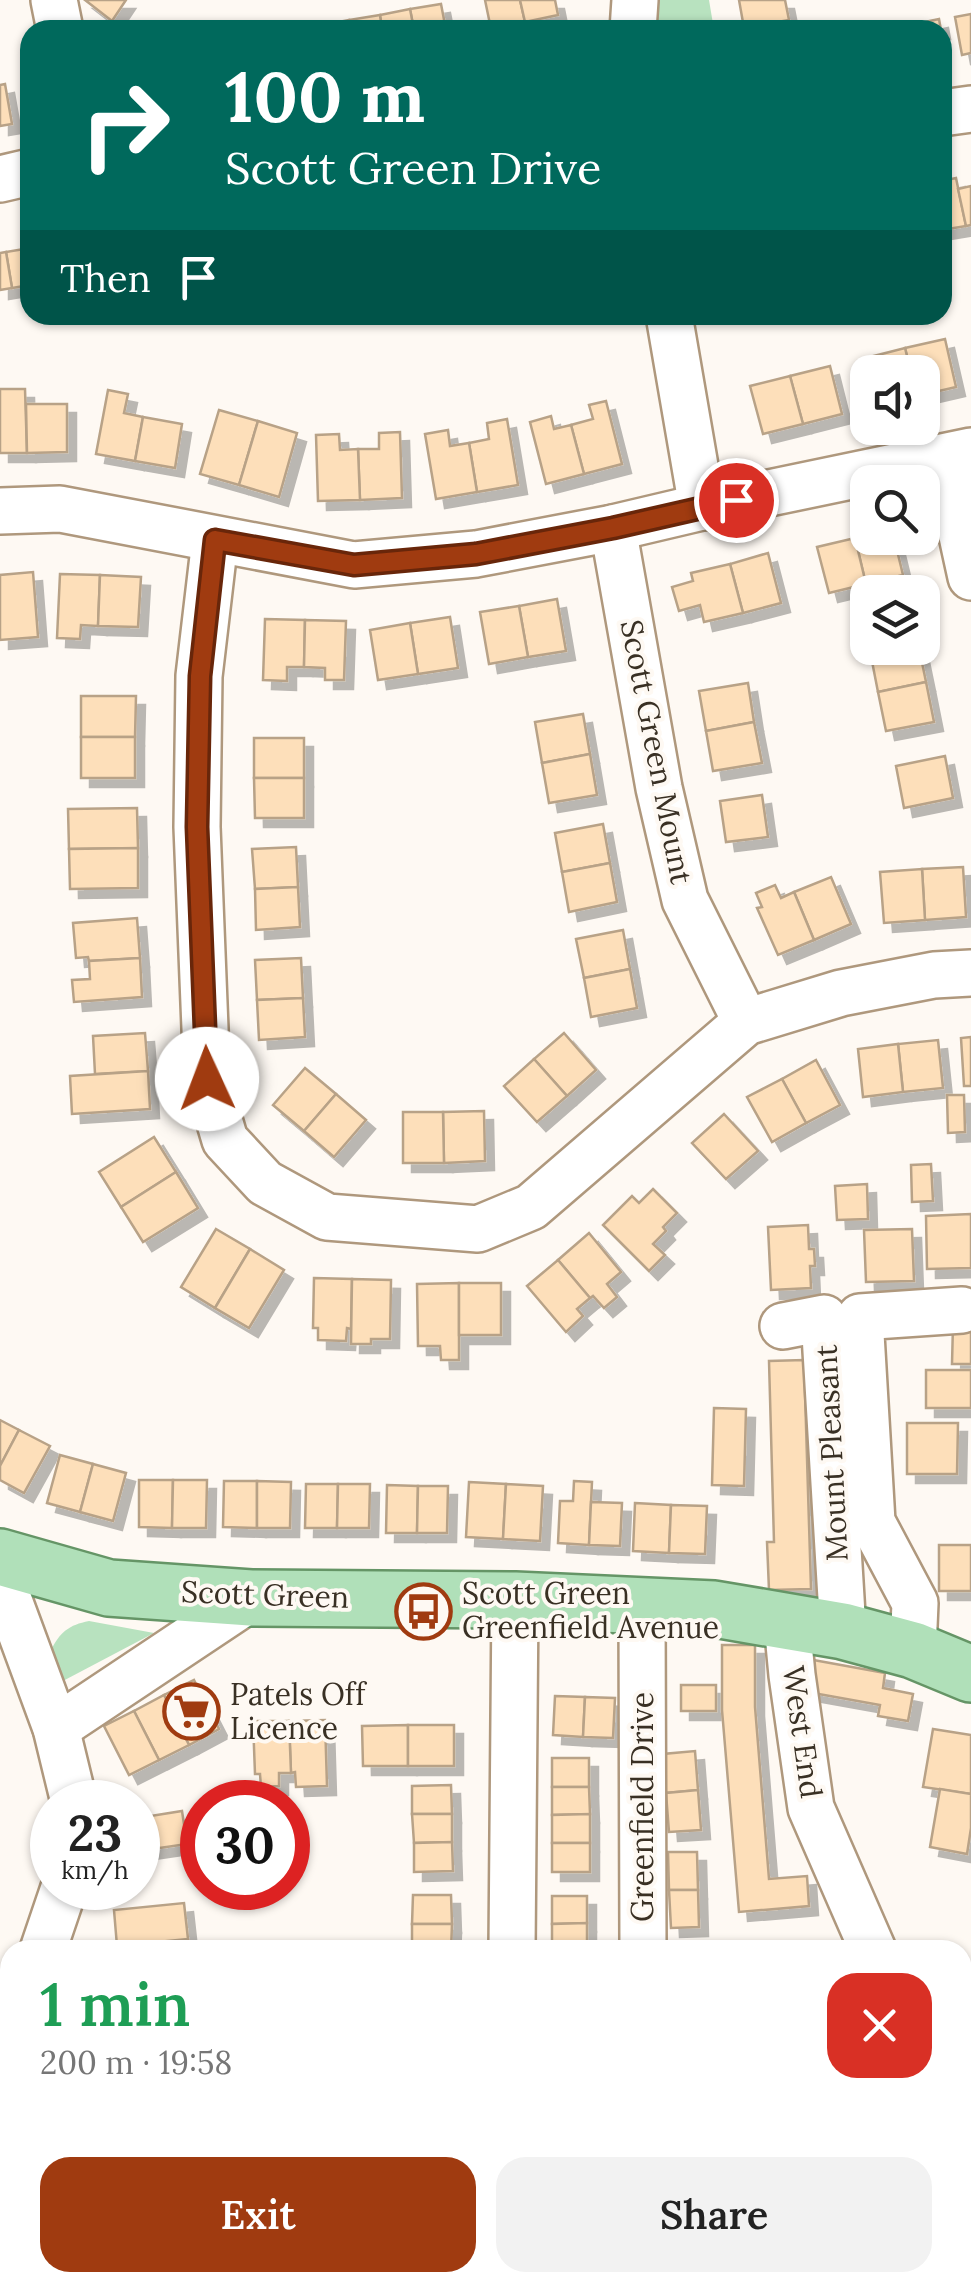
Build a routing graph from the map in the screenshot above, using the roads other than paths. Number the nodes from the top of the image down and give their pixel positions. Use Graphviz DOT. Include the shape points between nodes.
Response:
graph roads {
  1 [pos="671,325"];
  2 [pos="958,455"];
  3 [pos="702,507"];
  4 [pos="0,511"];
  5 [pos="613,528"];
  6 [pos="215,540"];
  7 [pos="971,577"];
  8 [pos="971,973"];
  9 [pos="746,1022"];
  10 [pos="962,1310"];
  11 [pos="783,1326"];
  12 [pos="0,1557"];
  13 [pos="0,1576"];
  14 [pos="251,1598"];
  15 [pos="514,1600"];
  16 [pos="642,1604"];
  17 [pos="787,1622"];
  18 [pos="842,1631"];
  19 [pos="913,1650"];
  20 [pos="971,1674"];
  21 [pos="56,1728"];
  22 [pos="69,1780"];
  23 [pos="57,1910"];
  24 [pos="46,1940"];
  25 [pos="512,1940"];
  26 [pos="643,1940"];
  27 [pos="869,1940"];
  1 -- 3 [label="street"];
  2 -- 3 [label="street"];
  2 -- 7 [label="street"];
  3 -- 5 [label="street"];
  4 -- 6 [label="street" via="60,509"];
  5 -- 6 [label="street" via="476,554 354,565"];
  5 -- 9 [label="street, Scott Green Mount" via="685,900"];
  6 -- 9 [label="street" via="200,676 197,808 207,1079 224,1140 265,1182 327,1217 478,1229 531,1207"];
  8 -- 9 [label="street" via="842,994"];
  10 -- 19 [label="street" via="860,1317 872,1522 915,1603"];
  11 -- 18 [label="street, Mount Pleasant" via="824,1318"];
  12 -- 14 [label="main road, Scott Green" via="108,1588"];
  13 -- 21 [label="street"];
  14 -- 15 [label="main road, Scott Green"];
  14 -- 21 [label="street"];
  15 -- 16 [label="main road, Scott Green"];
  15 -- 25 [label="street"];
  16 -- 17 [label="main road, Scott Green"];
  16 -- 26 [label="street, Greenfield Drive"];
  17 -- 18 [label="main road, Scott Green"];
  17 -- 27 [label="street, West End" via="811,1808"];
  18 -- 19 [label="main road, Scott Green"];
  19 -- 20 [label="main road, Scott Green"];
  21 -- 22 [label="street"];
  23 -- 24 [label="street"];
}
